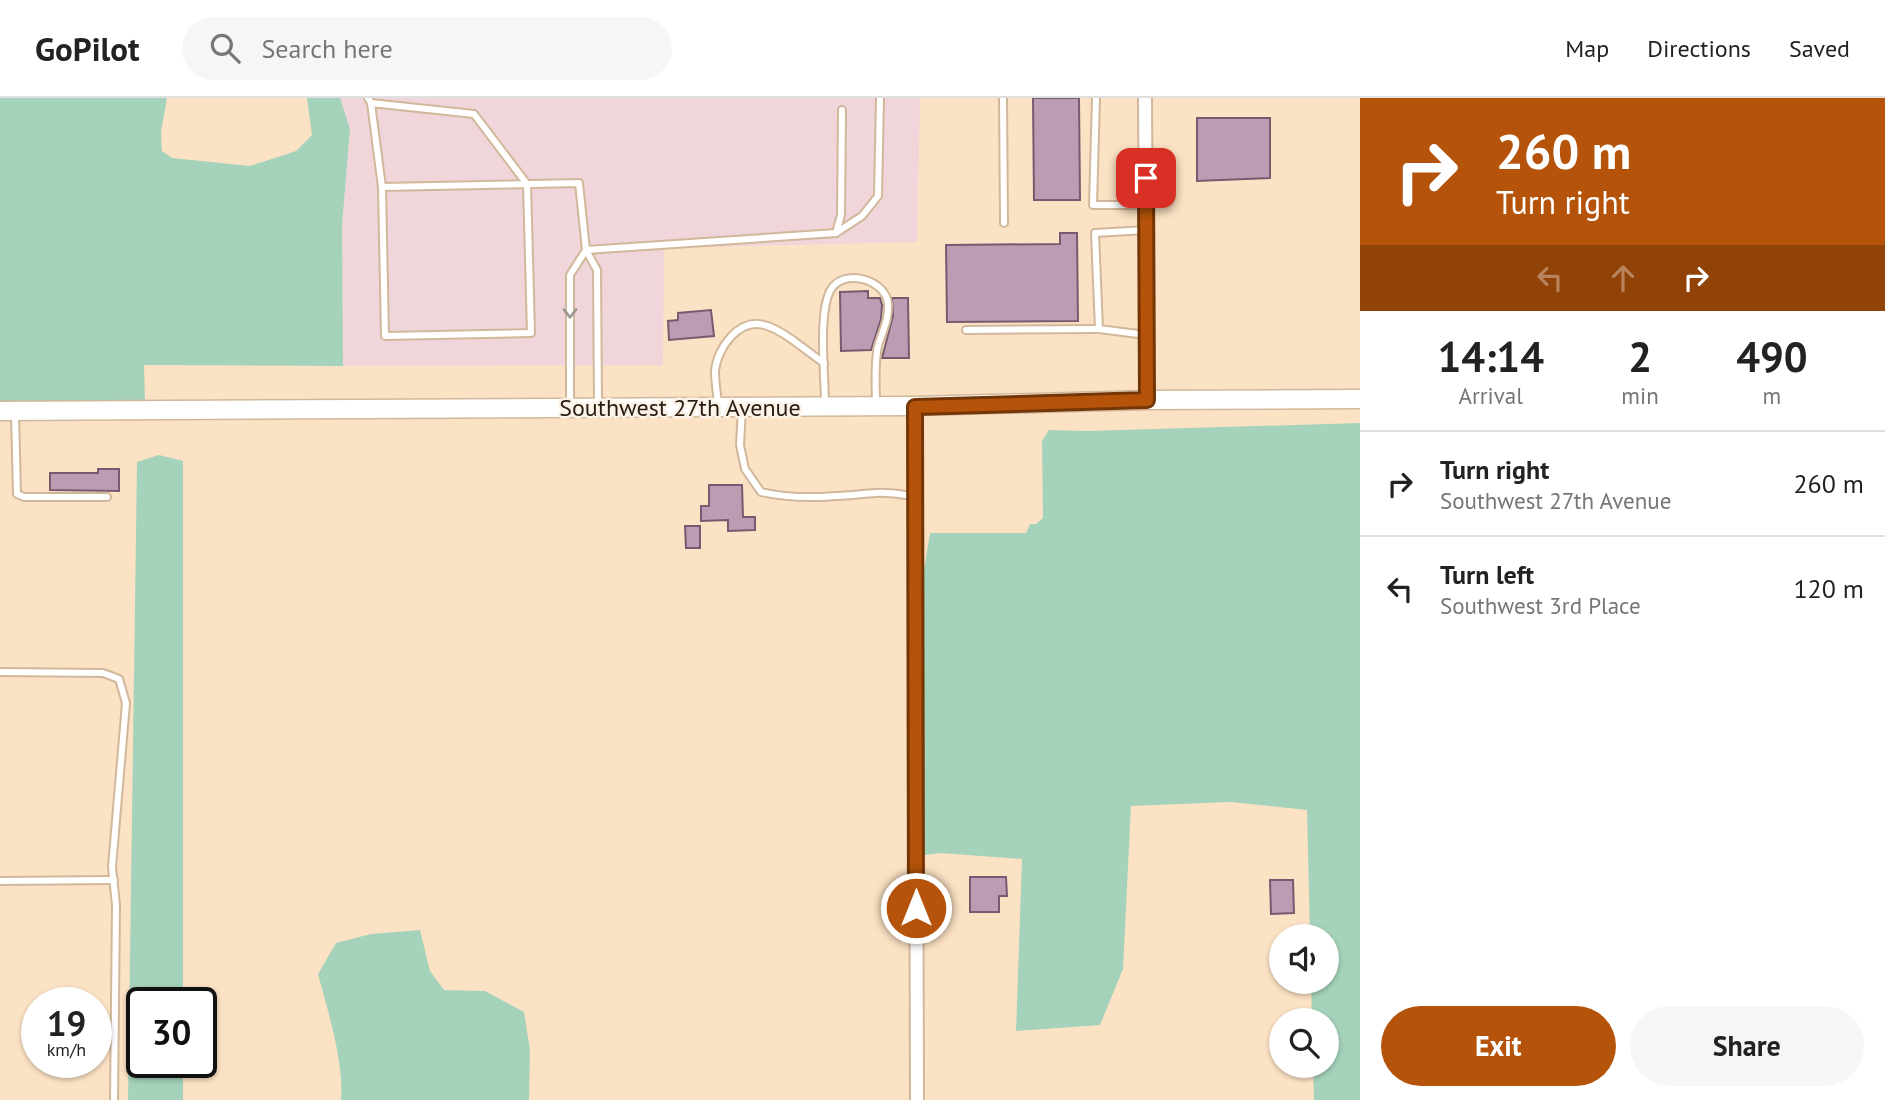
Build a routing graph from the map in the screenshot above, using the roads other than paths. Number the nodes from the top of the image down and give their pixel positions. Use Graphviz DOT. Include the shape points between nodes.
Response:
graph roads {
  1 [pos="880,98"];
  2 [pos="1003,98"];
  3 [pos="1096,98"];
  4 [pos="1145,98"];
  5 [pos="370,101"];
  6 [pos="842,110"];
  7 [pos="527,184"];
  8 [pos="382,187"];
  9 [pos="1146,205"];
  10 [pos="1004,223"];
  11 [pos="1146,230"];
  12 [pos="836,233"];
  13 [pos="586,250"];
  14 [pos="966,330"];
  15 [pos="1099,330"];
  16 [pos="1146,335"];
  17 [pos="824,363"];
  18 [pos="1360,399"];
  19 [pos="1147,400"];
  20 [pos="718,406"];
  21 [pos="876,406"];
  22 [pos="570,407"];
  23 [pos="598,407"];
  24 [pos="742,407"];
  25 [pos="825,407"];
  26 [pos="915,407"];
  27 [pos="8,411"];
  28 [pos="915,496"];
  29 [pos="107,497"];
  30 [pos="0,671"];
  31 [pos="114,880"];
  32 [pos="0,881"];
  33 [pos="114,1100"];
  34 [pos="917,1100"];
  1 -- 12 [label="lane" via="878,196 862,216"];
  2 -- 10 [label="lane"];
  3 -- 9 [label="lane" via="1093,205"];
  4 -- 9 [label="street"];
  5 -- 7 [label="lane" via="474,114"];
  5 -- 8 [label="lane"];
  6 -- 12 [label="lane" via="841,215"];
  7 -- 8 [label="lane"];
  7 -- 8 [label="lane" via="531,333 385,337"];
  7 -- 13 [label="lane" via="579,183"];
  9 -- 11 [label="street"];
  11 -- 15 [label="lane" via="1095,233"];
  11 -- 16 [label="street"];
  12 -- 13 [label="lane"];
  13 -- 22 [label="lane, one-way" via="570,275"];
  13 -- 23 [label="lane" via="597,270"];
  14 -- 15 [label="lane"];
  15 -- 16 [label="lane"];
  16 -- 19 [label="street"];
  17 -- 20 [label="lane" via="780,332 749,324 734,333 719,355 715,372"];
  17 -- 21 [label="lane" via="824,314 830,290 839,281 859,277 880,288 888,301 878,348"];
  17 -- 25 [label="lane"];
  18 -- 19 [label="main road, Southwest 27th Avenue"];
  19 -- 26 [label="main road, Southwest 27th Avenue"];
  20 -- 23 [label="main road, Southwest 27th Avenue"];
  20 -- 24 [label="main road, Southwest 27th Avenue"];
  21 -- 25 [label="main road, Southwest 27th Avenue"];
  21 -- 26 [label="main road, Southwest 27th Avenue"];
  22 -- 23 [label="main road, Southwest 27th Avenue"];
  22 -- 27 [label="main road, Southwest 27th Avenue"];
  24 -- 25 [label="main road, Southwest 27th Avenue"];
  24 -- 28 [label="lane" via="740,445 745,469 761,492 787,498 878,492"];
  26 -- 28 [label="street"];
  27 -- 29 [label="lane" via="17,494"];
  28 -- 34 [label="street"];
  30 -- 31 [label="lane" via="103,673 119,680 126,702"];
  31 -- 32 [label="lane"];
  31 -- 33 [label="lane"];
}
